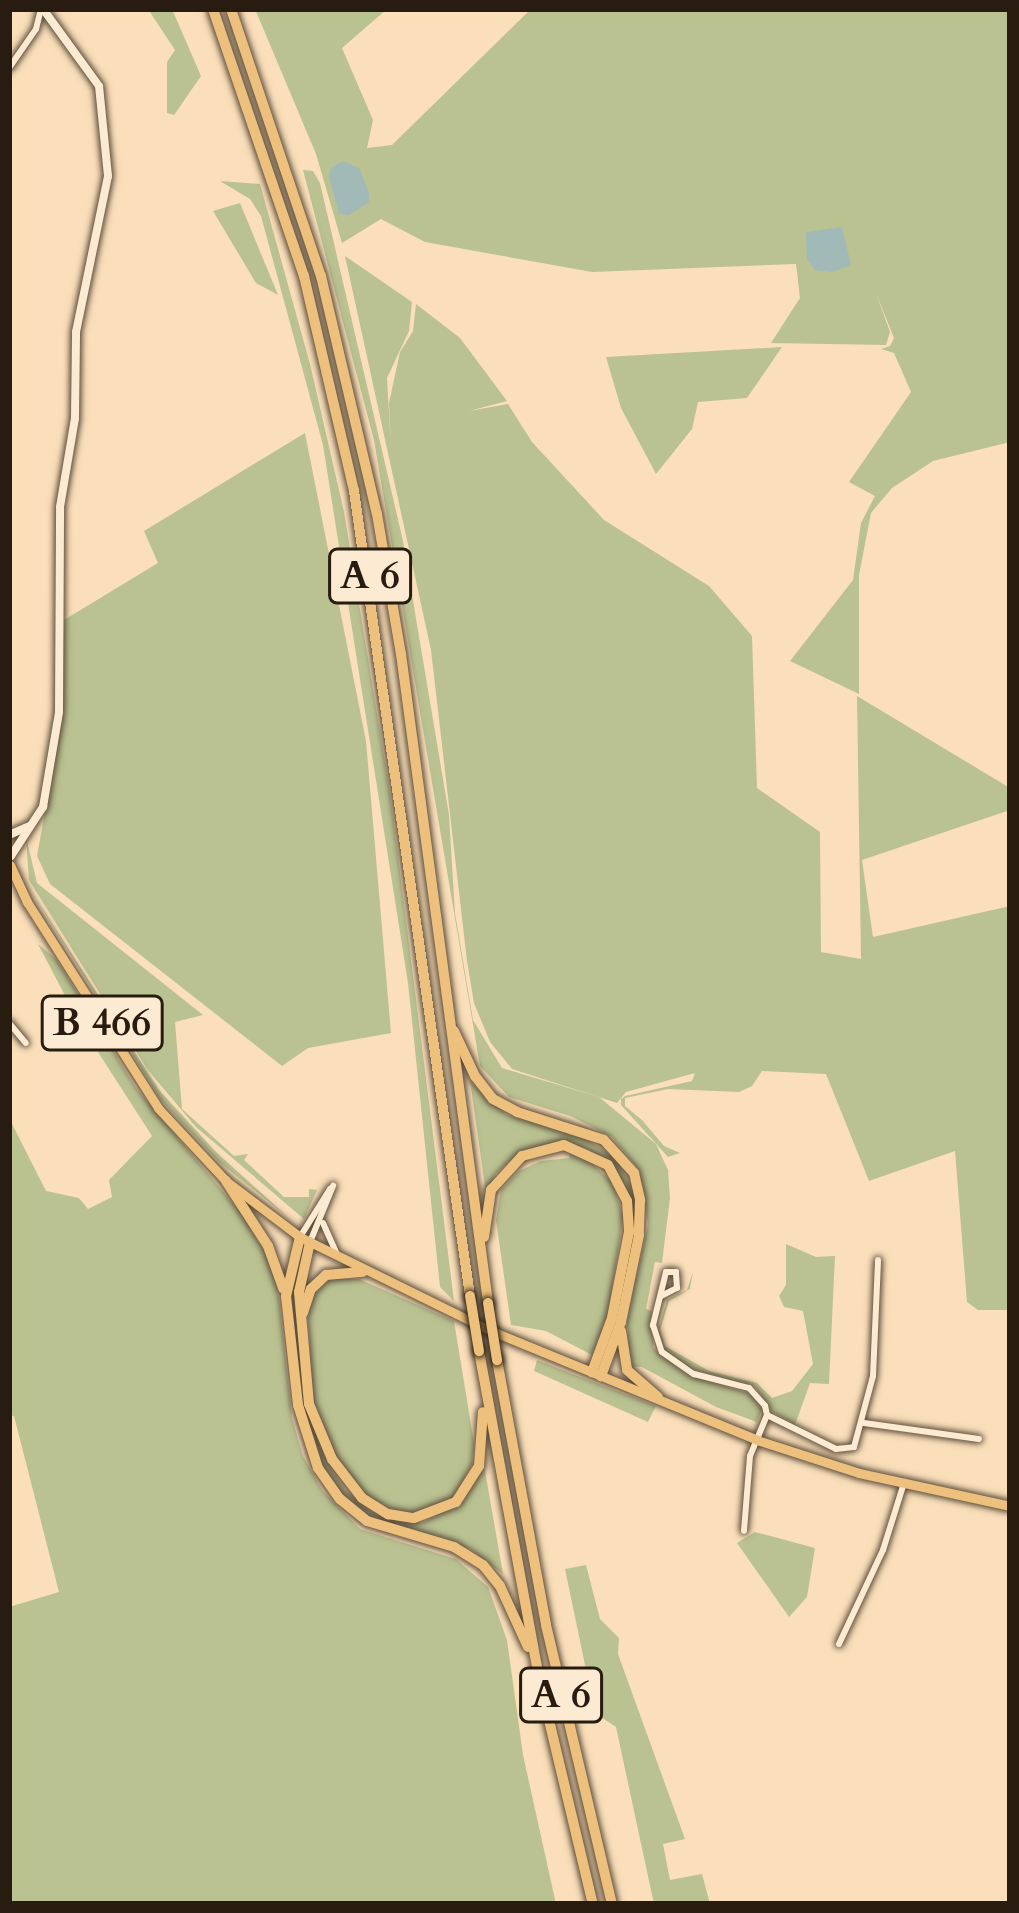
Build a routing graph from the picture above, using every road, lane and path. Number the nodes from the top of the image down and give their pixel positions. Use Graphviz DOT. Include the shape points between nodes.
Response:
graph roads {
  1 [pos="42,9"];
  2 [pos="213,9"];
  3 [pos="231,9"];
  4 [pos="9,68"];
  5 [pos="31,825"];
  6 [pos="9,835"];
  7 [pos="10,860"];
  8 [pos="9,886"];
  9 [pos="27,902"];
  10 [pos="447,1014"];
  11 [pos="9,1023"];
  12 [pos="26,1043"];
  13 [pos="226,1180"];
  14 [pos="323,1216"];
  15 [pos="305,1239"];
  16 [pos="482,1258"];
  17 [pos="878,1260"];
  18 [pos="343,1261"];
  19 [pos="363,1272"];
  20 [pos="286,1296"];
  21 [pos="661,1297"];
  22 [pos="300,1322"];
  23 [pos="621,1322"];
  24 [pos="597,1374"];
  25 [pos="485,1390"];
  26 [pos="658,1397"];
  27 [pos="767,1415"];
  28 [pos="863,1423"];
  29 [pos="979,1439"];
  30 [pos="757,1440"];
  31 [pos="904,1484"];
  32 [pos="1010,1506"];
  33 [pos="744,1532"];
  34 [pos="839,1644"];
  35 [pos="538,1674"];
  36 [pos="592,1904"];
  37 [pos="612,1904"];
  1 -- 4 [label="street"];
  1 -- 5 [label="street" via="99,86 108,176 76,332 75,418 60,507 59,712 43,807"];
  2 -- 25 [label="highway, A 6, bridge" via="284,209 350,470"];
  3 -- 10 [label="highway, A 6" via="305,220 358,427 401,654"];
  5 -- 6 [label="street"];
  5 -- 7 [label="street"];
  7 -- 9 [label="main road, B 466"];
  8 -- 9 [label="main road, B 466"];
  9 -- 13 [label="main road, B 466" via="140,1085"];
  10 -- 16 [label="highway, A 6"];
  10 -- 23 [label="highway" via="494,1099 604,1140 634,1173 641,1214"];
  11 -- 12 [label="street"];
  13 -- 15 [label="main road, B 466"];
  13 -- 20 [label="highway" via="268,1246"];
  14 -- 15 [label="street"];
  14 -- 15 [label="street" via="333,1186"];
  14 -- 18 [label="street"];
  15 -- 18 [label="main road, B 466"];
  15 -- 20 [label="highway"];
  15 -- 22 [label="highway"];
  16 -- 24 [label="highway" via="491,1190 510,1165 564,1145 608,1165 628,1201 629,1232"];
  16 -- 37 [label="highway, A 6, bridge" via="546,1625"];
  17 -- 28 [label="street"];
  18 -- 19 [label="main road, B 466"];
  19 -- 22 [label="highway" via="320,1279"];
  19 -- 24 [label="main road, B 466"];
  20 -- 35 [label="highway" via="302,1426 328,1484 367,1521 454,1547 483,1565 506,1597"];
  21 -- 27 [label="street" via="653,1336 662,1352 694,1374 757,1393"];
  22 -- 25 [label="highway" via="323,1442 350,1486 388,1514 428,1515 466,1492 479,1466"];
  23 -- 24 [label="highway"];
  23 -- 26 [label="highway" via="627,1370"];
  24 -- 26 [label="main road, B 466"];
  25 -- 35 [label="highway, A 6"];
  26 -- 30 [label="main road, B 466"];
  27 -- 28 [label="street" via="845,1451"];
  27 -- 30 [label="street"];
  28 -- 29 [label="street"];
  30 -- 31 [label="main road, B 466"];
  30 -- 33 [label="street"];
  31 -- 32 [label="main road, B 466"];
  31 -- 34 [label="street"];
  35 -- 36 [label="highway, A 6"];
}
